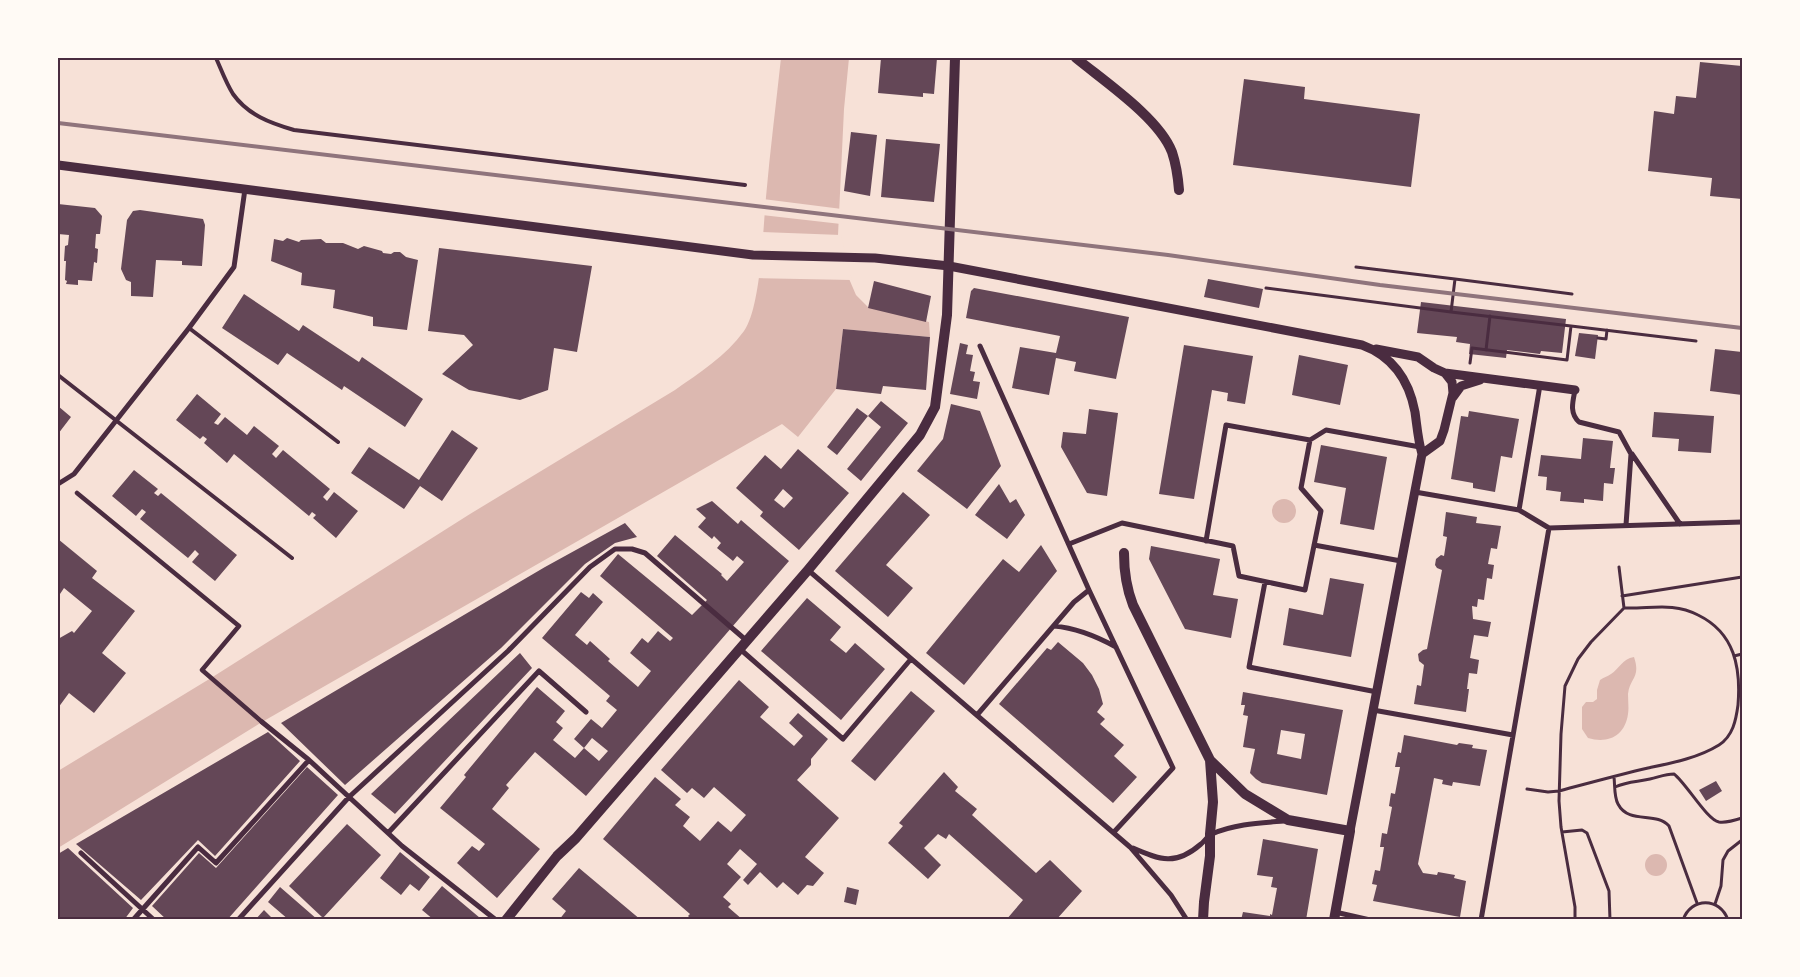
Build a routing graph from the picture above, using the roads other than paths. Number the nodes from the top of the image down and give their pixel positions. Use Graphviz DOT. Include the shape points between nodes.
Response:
graph roads {
  1 [pos="216,58"];
  2 [pos="955,58"];
  3 [pos="1076,58"];
  4 [pos="58,165"];
  5 [pos="745,185"];
  6 [pos="246,188"];
  7 [pos="1179,190"];
  8 [pos="949,266"];
  9 [pos="189,328"];
  10 [pos="980,346"];
  11 [pos="1370,348"];
  12 [pos="1445,373"];
  13 [pos="58,375"];
  14 [pos="1486,378"];
  15 [pos="1540,385"];
  16 [pos="1575,390"];
  17 [pos="1452,400"];
  18 [pos="115,420"];
  19 [pos="1310,440"];
  20 [pos="338,442"];
  21 [pos="1421,450"];
  22 [pos="1632,454"];
  23 [pos="58,484"];
  24 [pos="1415,492"];
  25 [pos="77,493"];
  26 [pos="1520,510"];
  27 [pos="1742,522"];
  28 [pos="1680,524"];
  29 [pos="1626,525"];
  30 [pos="1549,528"];
  31 [pos="1206,540"];
  32 [pos="1069,544"];
  33 [pos="1314,545"];
  34 [pos="1124,553"];
  35 [pos="292,558"];
  36 [pos="1402,561"];
  37 [pos="808,570"];
  38 [pos="1265,582"];
  39 [pos="1089,590"];
  40 [pos="1054,626"];
  41 [pos="744,645"];
  42 [pos="1116,647"];
  43 [pos="911,659"];
  44 [pos="1377,692"];
  45 [pos="1374,710"];
  46 [pos="586,712"];
  47 [pos="977,715"];
  48 [pos="262,722"];
  49 [pos="1513,736"];
  50 [pos="308,760"];
  51 [pos="1210,760"];
  52 [pos="349,797"];
  53 [pos="1288,820"];
  54 [pos="1350,831"];
  55 [pos="1114,832"];
  56 [pos="388,833"];
  57 [pos="1210,834"];
  58 [pos="1130,847"];
  59 [pos="81,853"];
  60 [pos="142,909"];
  61 [pos="1335,916"];
  62 [pos="133,920"];
  63 [pos="154,920"];
  64 [pos="238,920"];
  65 [pos="496,920"];
  66 [pos="506,920"];
  67 [pos="1187,920"];
  68 [pos="1203,920"];
  69 [pos="1370,920"];
  70 [pos="1481,920"];
  1 -- 5 [label="lane" via="233,93 246,108 257,116 294,130"];
  2 -- 8 [label="main road"];
  3 -- 7 [label="main road" via="1161,132 1177,170"];
  4 -- 6 [label="street"];
  6 -- 8 [label="street" via="753,255 875,258"];
  6 -- 9 [label="street" via="234,267"];
  8 -- 11 [label="street"];
  8 -- 37 [label="main road" via="947,315 936,406 920,435"];
  9 -- 18 [label="street"];
  9 -- 20 [label="lane"];
  10 -- 32 [label="street"];
  11 -- 12 [label="street" via="1418,357"];
  11 -- 21 [label="street" via="1388,359 1404,379 1415,412"];
  12 -- 14 [label="street"];
  12 -- 17 [label="street" via="1452,382"];
  13 -- 18 [label="lane"];
  14 -- 15 [label="street"];
  14 -- 17 [label="street" via="1461,386"];
  15 -- 16 [label="street"];
  15 -- 26 [label="street"];
  16 -- 22 [label="street" via="1574,418 1619,432"];
  17 -- 21 [label="street" via="1440,441"];
  18 -- 23 [label="street" via="74,474"];
  18 -- 35 [label="lane"];
  19 -- 21 [label="street" via="1326,430"];
  19 -- 31 [label="street" via="1226,425"];
  19 -- 33 [label="street" via="1301,488 1321,511"];
  21 -- 24 [label="street"];
  22 -- 28 [label="street"];
  22 -- 29 [label="street"];
  24 -- 26 [label="street"];
  24 -- 36 [label="street"];
  25 -- 48 [label="street" via="239,626 202,670"];
  26 -- 30 [label="street"];
  27 -- 28 [label="street"];
  28 -- 29 [label="street"];
  29 -- 30 [label="street"];
  30 -- 49 [label="street"];
  31 -- 32 [label="street" via="1122,524"];
  31 -- 38 [label="street" via="1234,546 1239,576"];
  32 -- 39 [label="street"];
  33 -- 36 [label="street"];
  33 -- 38 [label="street" via="1305,590"];
  34 -- 51 [label="main road" via="1124,572 1133,604"];
  36 -- 44 [label="street"];
  37 -- 41 [label="main road"];
  37 -- 43 [label="street"];
  38 -- 44 [label="street" via="1250,667"];
  39 -- 40 [label="street"];
  39 -- 42 [label="street"];
  40 -- 42 [label="street" via="1087,632"];
  40 -- 47 [label="street"];
  41 -- 43 [label="street" via="843,739"];
  41 -- 52 [label="street" via="645,553 615,550 590,567 508,651"];
  41 -- 66 [label="main road" via="558,856"];
  42 -- 55 [label="street" via="1173,768"];
  43 -- 47 [label="street"];
  44 -- 45 [label="street"];
  45 -- 49 [label="street"];
  45 -- 54 [label="street"];
  46 -- 56 [label="street" via="539,671"];
  47 -- 55 [label="street"];
  48 -- 50 [label="street"];
  49 -- 70 [label="street"];
  50 -- 52 [label="street"];
  50 -- 60 [label="street" via="216,863 198,847"];
  51 -- 53 [label="main road" via="1245,794"];
  51 -- 57 [label="main road" via="1213,802"];
  52 -- 56 [label="street"];
  52 -- 64 [label="street"];
  53 -- 54 [label="main road"];
  53 -- 57 [label="street" via="1244,824"];
  54 -- 61 [label="main road"];
  55 -- 58 [label="street"];
  56 -- 65 [label="street"];
  57 -- 58 [label="street" via="1201,844 1173,860 1156,858"];
  57 -- 68 [label="main road"];
  58 -- 67 [label="street" via="1171,895"];
  59 -- 60 [label="street"];
  60 -- 62 [label="street"];
  60 -- 63 [label="street"];
  61 -- 69 [label="street"];
}
